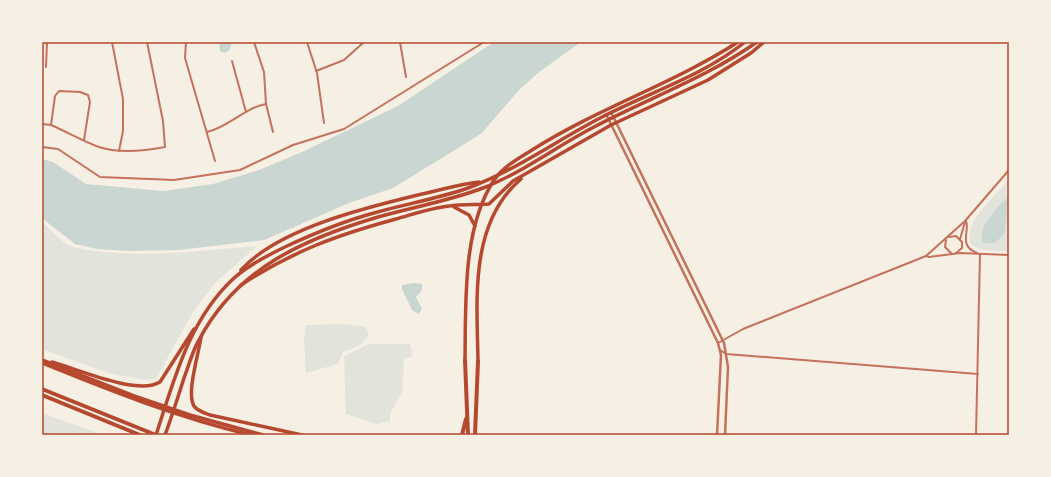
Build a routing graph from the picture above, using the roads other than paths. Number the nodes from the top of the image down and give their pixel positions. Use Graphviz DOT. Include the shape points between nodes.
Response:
graph roads {
  1 [pos="47,42"];
  2 [pos="112,42"];
  3 [pos="147,42"];
  4 [pos="186,42"];
  5 [pos="254,42"];
  6 [pos="307,42"];
  7 [pos="364,42"];
  8 [pos="400,42"];
  9 [pos="484,42"];
  10 [pos="738,42"];
  11 [pos="745,42"];
  12 [pos="757,42"];
  13 [pos="764,42"];
  14 [pos="232,61"];
  15 [pos="46,67"];
  16 [pos="316,71"];
  17 [pos="406,77"];
  18 [pos="266,104"];
  19 [pos="608,108"];
  20 [pos="603,110"];
  21 [pos="246,112"];
  22 [pos="616,122"];
  23 [pos="324,123"];
  24 [pos="42,124"];
  25 [pos="51,124"];
  26 [pos="611,125"];
  27 [pos="207,132"];
  28 [pos="273,132"];
  29 [pos="84,140"];
  30 [pos="42,147"];
  31 [pos="119,151"];
  32 [pos="215,161"];
  33 [pos="1009,170"];
  34 [pos="526,174"];
  35 [pos="494,180"];
  36 [pos="483,204"];
  37 [pos="449,206"];
  38 [pos="965,221"];
  39 [pos="475,229"];
  40 [pos="947,238"];
  41 [pos="960,239"];
  42 [pos="962,245"];
  43 [pos="970,248"];
  44 [pos="952,253"];
  45 [pos="955,253"];
  46 [pos="980,254"];
  47 [pos="1009,255"];
  48 [pos="926,256"];
  49 [pos="232,279"];
  50 [pos="233,290"];
  51 [pos="195,328"];
  52 [pos="201,335"];
  53 [pos="723,340"];
  54 [pos="718,343"];
  55 [pos="720,350"];
  56 [pos="726,354"];
  57 [pos="42,359"];
  58 [pos="465,360"];
  59 [pos="478,361"];
  60 [pos="42,363"];
  61 [pos="978,374"];
  62 [pos="42,389"];
  63 [pos="42,395"];
  64 [pos="132,398"];
  65 [pos="467,415"];
  66 [pos="189,416"];
  67 [pos="140,435"];
  68 [pos="156,435"];
  69 [pos="165,435"];
  70 [pos="251,435"];
  71 [pos="263,435"];
  72 [pos="302,435"];
  73 [pos="462,435"];
  74 [pos="468,435"];
  75 [pos="476,435"];
  76 [pos="717,435"];
  77 [pos="725,435"];
  78 [pos="976,435"];
  1 -- 15 [label="street"];
  2 -- 31 [label="street" via="123,99 123,131"];
  3 -- 31 [label="street" via="165,147"];
  4 -- 27 [label="street" via="185,58"];
  5 -- 18 [label="street" via="264,72"];
  6 -- 16 [label="street"];
  7 -- 16 [label="street" via="344,60"];
  8 -- 17 [label="street"];
  9 -- 30 [label="street" via="344,129 293,145 240,170 174,180 100,177 58,149"];
  10 -- 19 [label="main road" via="707,61"];
  11 -- 49 [label="main road" via="698,72 604,116 483,182 372,213 323,230 272,253"];
  12 -- 50 [label="main road" via="714,70 598,125 509,176 450,199 378,217 324,236 274,258"];
  13 -- 22 [label="main road" via="708,80"];
  14 -- 21 [label="street"];
  16 -- 23 [label="street"];
  18 -- 21 [label="street"];
  18 -- 28 [label="street"];
  19 -- 20 [label="main road"];
  19 -- 22 [label="street"];
  20 -- 26 [label="street"];
  20 -- 35 [label="main road" via="545,142 500,172"];
  21 -- 27 [label="street"];
  22 -- 26 [label="main road"];
  22 -- 53 [label="street"];
  24 -- 25 [label="street"];
  25 -- 29 [label="street"];
  25 -- 29 [label="street" via="55,96 59,91 88,95 90,102"];
  26 -- 34 [label="main road"];
  26 -- 54 [label="street"];
  27 -- 32 [label="street"];
  29 -- 31 [label="street"];
  33 -- 38 [label="street"];
  34 -- 36 [label="main road" via="513,181 489,204"];
  34 -- 59 [label="main road" via="510,187 496,212 481,255 477,281"];
  35 -- 36 [label="main road"];
  35 -- 49 [label="main road" via="468,183 397,200 333,220 269,247"];
  36 -- 37 [label="main road"];
  36 -- 39 [label="main road"];
  37 -- 39 [label="main road" via="469,215"];
  37 -- 50 [label="main road" via="363,227 312,246 271,265"];
  38 -- 40 [label="street"];
  38 -- 41 [label="street"];
  38 -- 43 [label="street" via="965,237"];
  39 -- 58 [label="main road" via="466,280"];
  40 -- 41 [label="street" via="956,236"];
  40 -- 44 [label="street" via="945,247"];
  40 -- 48 [label="street"];
  41 -- 42 [label="street"];
  42 -- 43 [label="street"];
  42 -- 45 [label="street"];
  43 -- 46 [label="street"];
  44 -- 45 [label="street"];
  44 -- 48 [label="street"];
  45 -- 46 [label="street"];
  46 -- 47 [label="street"];
  46 -- 61 [label="street"];
  48 -- 53 [label="street" via="743,329"];
  49 -- 51 [label="main road" via="210,304"];
  50 -- 52 [label="main road"];
  51 -- 57 [label="main road" via="160,382 154,386 109,381"];
  51 -- 68 [label="main road"];
  52 -- 69 [label="main road"];
  52 -- 72 [label="main road" via="192,385 194,406 210,415"];
  53 -- 54 [label="street"];
  53 -- 56 [label="street"];
  54 -- 55 [label="street"];
  55 -- 56 [label="street"];
  55 -- 76 [label="street"];
  56 -- 61 [label="street"];
  56 -- 77 [label="street" via="728,367"];
  57 -- 64 [label="main road"];
  58 -- 65 [label="highway"];
  59 -- 75 [label="highway"];
  60 -- 64 [label="main road"];
  61 -- 78 [label="street"];
  62 -- 68 [label="highway"];
  63 -- 67 [label="highway"];
  64 -- 66 [label="main road"];
  65 -- 73 [label="highway"];
  65 -- 74 [label="highway"];
  66 -- 70 [label="main road"];
  66 -- 71 [label="main road"];
}
